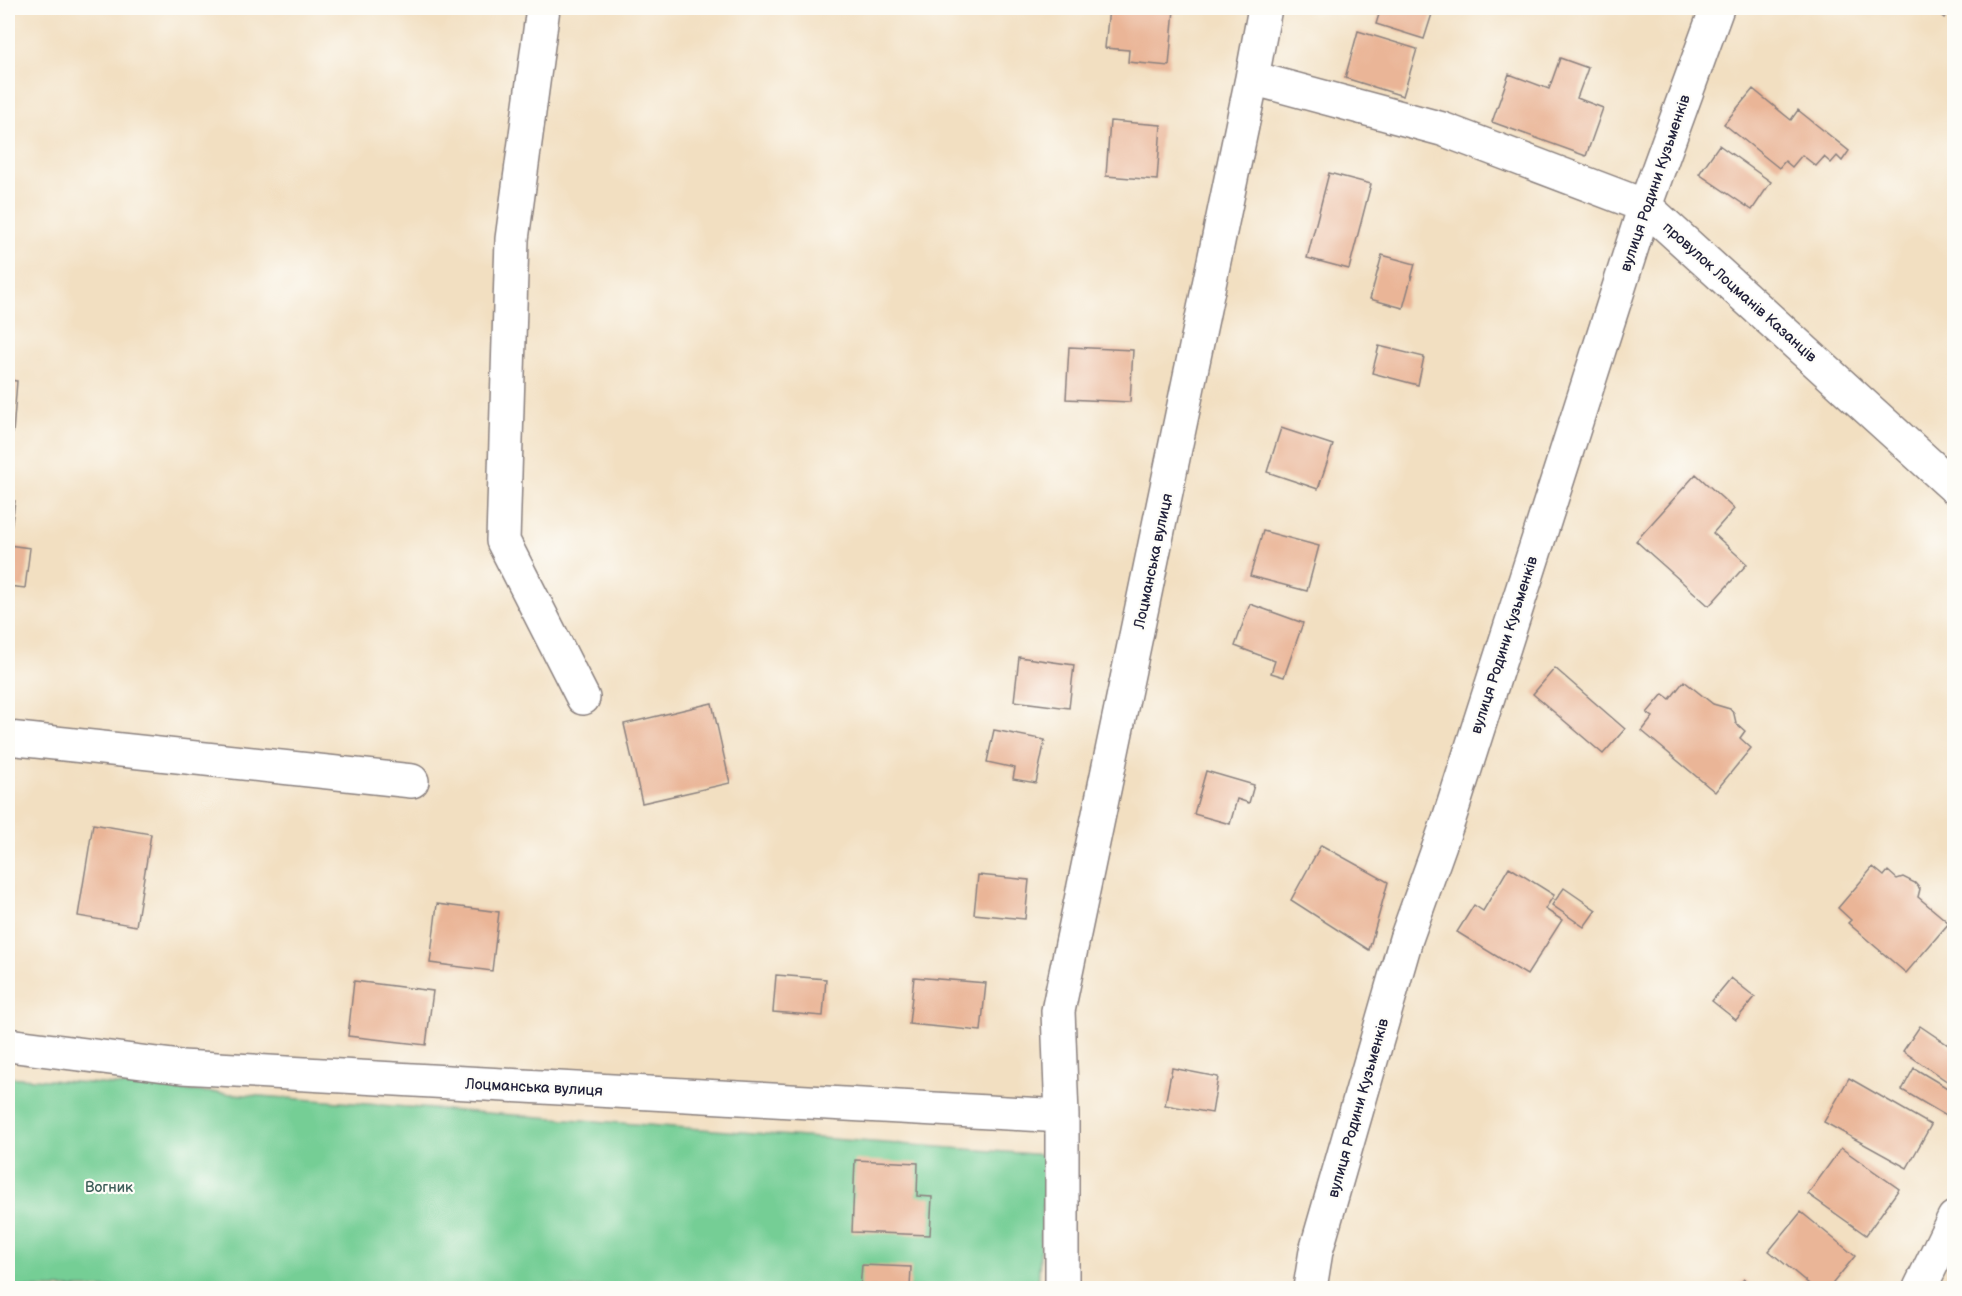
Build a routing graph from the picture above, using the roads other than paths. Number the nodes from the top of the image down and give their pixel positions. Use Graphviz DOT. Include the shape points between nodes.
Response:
graph roads {
  1 [pos="543,8"];
  2 [pos="1265,8"];
  3 [pos="1717,8"];
  4 [pos="1252,78"];
  5 [pos="1645,206"];
  6 [pos="1954,487"];
  7 [pos="583,698"];
  8 [pos="8,738"];
  9 [pos="412,781"];
  10 [pos="8,1045"];
  11 [pos="1062,1116"];
  12 [pos="1954,1218"];
  13 [pos="1062,1288"];
  14 [pos="1310,1288"];
  15 [pos="1920,1288"];
  1 -- 7 [label="street" via="512,239 504,541"];
  2 -- 4 [label="street, Лоцманська вулиця"];
  3 -- 5 [label="street, вулиця Родини Кузьменків"];
  4 -- 5 [label="street, провулок Лоцманів Казанців" via="1442,129"];
  4 -- 11 [label="street, Лоцманська вулиця" via="1058,1011"];
  5 -- 6 [label="street, провулок Лоцманів Казанців"];
  5 -- 14 [label="street, вулиця Родини Кузьменків" via="1407,939 1316,1251"];
  8 -- 9 [label="street"];
  10 -- 11 [label="street, Лоцманська вулиця" via="181,1067"];
  11 -- 13 [label="street, Лоцманська вулиця"];
  12 -- 15 [label="street"];
}
